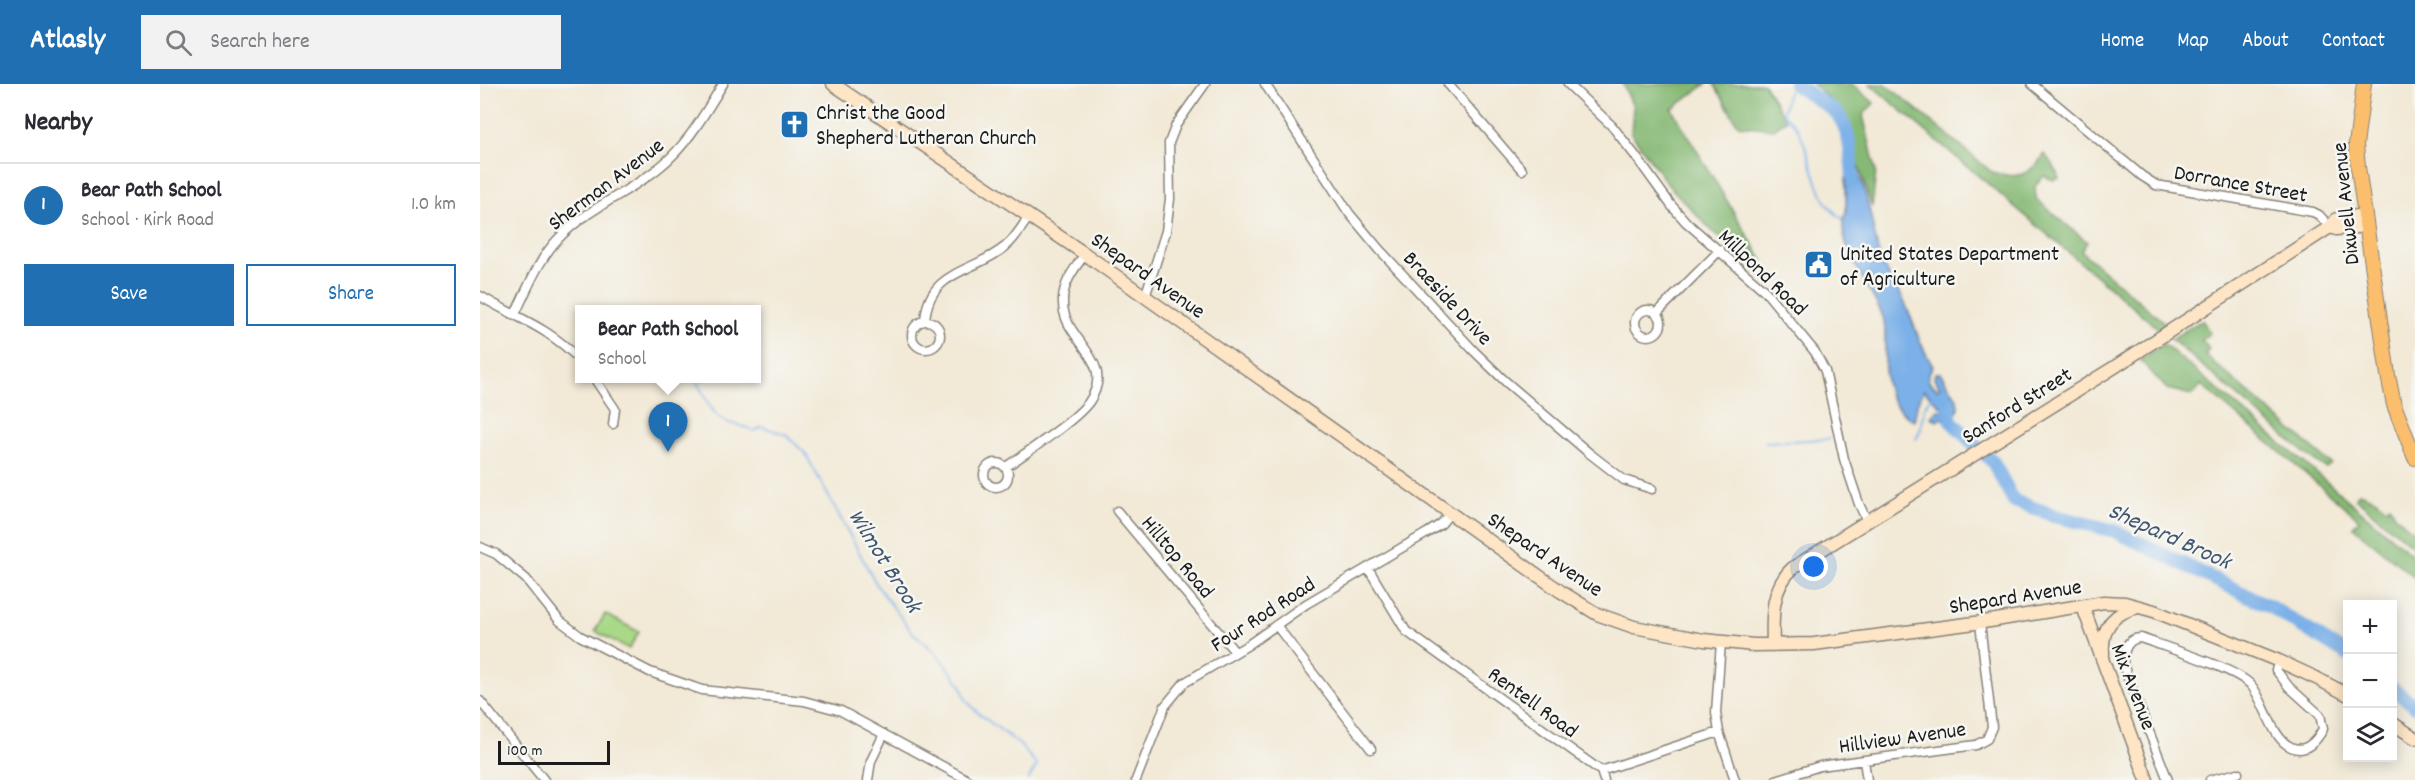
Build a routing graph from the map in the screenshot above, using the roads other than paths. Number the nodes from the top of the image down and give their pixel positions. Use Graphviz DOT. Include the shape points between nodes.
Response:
graph roads {
  1 [pos="723,84"];
  2 [pos="833,84"];
  3 [pos="1205,84"];
  4 [pos="1265,84"];
  5 [pos="1448,84"];
  6 [pos="1568,84"];
  7 [pos="2032,84"];
  8 [pos="2364,84"];
  9 [pos="1522,170"];
  10 [pos="1029,217"];
  11 [pos="2365,220"];
  12 [pos="2330,227"];
  13 [pos="1720,250"];
  14 [pos="1085,254"];
  15 [pos="480,296"];
  16 [pos="1145,297"];
  17 [pos="1657,313"];
  18 [pos="515,314"];
  19 [pos="925,321"];
  20 [pos="575,356"];
  21 [pos="597,383"];
  22 [pos="614,424"];
  23 [pos="2415,458"];
  24 [pos="1006,467"];
  25 [pos="1652,489"];
  26 [pos="1117,511"];
  27 [pos="1450,513"];
  28 [pos="1868,521"];
  29 [pos="480,547"];
  30 [pos="1368,568"];
  31 [pos="2139,606"];
  32 [pos="2083,607"];
  33 [pos="1980,622"];
  34 [pos="1276,626"];
  35 [pos="1721,642"];
  36 [pos="1773,645"];
  37 [pos="1236,652"];
  38 [pos="2279,661"];
  39 [pos="2104,666"];
  40 [pos="2343,692"];
  41 [pos="480,701"];
  42 [pos="2397,726"];
  43 [pos="1719,732"];
  44 [pos="884,734"];
  45 [pos="2415,738"];
  46 [pos="1371,749"];
  47 [pos="1864,760"];
  48 [pos="1601,771"];
  49 [pos="2238,773"];
  50 [pos="544,780"];
  51 [pos="868,780"];
  52 [pos="968,780"];
  53 [pos="1136,780"];
  54 [pos="1604,780"];
  55 [pos="1735,780"];
  56 [pos="1776,780"];
  57 [pos="1867,780"];
  58 [pos="2147,780"];
  59 [pos="2168,780"];
  60 [pos="2210,780"];
  1 -- 18 [label="street, Sherman Avenue" via="672,157 559,238 541,262"];
  2 -- 10 [label="main road, Shepard Avenue"];
  3 -- 16 [label="street" via="1176,125 1169,143 1167,231"];
  4 -- 25 [label="street, Braeside Drive" via="1349,213 1474,351 1589,453 1624,480"];
  5 -- 9 [label="street"];
  6 -- 13 [label="street, Millpond Road" via="1612,126 1686,222"];
  7 -- 12 [label="street, Dorrance Street" via="2156,185 2313,212"];
  8 -- 11 [label="main road, Dixwell Avenue" via="2356,145"];
  10 -- 14 [label="main road, Shepard Avenue"];
  10 -- 19 [label="street" via="1007,246 946,278 935,291"];
  11 -- 12 [label="main road" via="2336,229"];
  11 -- 23 [label="main road, Dixwell Avenue" via="2394,405"];
  12 -- 28 [label="main road, Sanford Street"];
  13 -- 17 [label="street"];
  13 -- 28 [label="street, Millpond Road" via="1765,291 1819,358 1829,383 1844,459"];
  14 -- 16 [label="main road, Shepard Avenue"];
  14 -- 24 [label="street" via="1070,274 1062,304 1071,331 1091,355 1096,368 1094,393 1080,412"];
  15 -- 18 [label="street"];
  16 -- 27 [label="main road, Shepard Avenue"];
  18 -- 20 [label="street" via="554,336"];
  21 -- 22 [label="street" via="615,409"];
  26 -- 37 [label="street, Hilltop Road"];
  27 -- 30 [label="street, Four Rod Road" via="1441,524"];
  27 -- 35 [label="main road, Shepard Avenue" via="1597,614 1644,629"];
  28 -- 36 [label="main road, Sanford Street" via="1794,567 1781,580 1774,600"];
  29 -- 44 [label="street" via="496,554 526,579 559,620 580,636 650,672 702,690 823,706"];
  30 -- 34 [label="street, Four Rod Road"];
  30 -- 48 [label="street, Rentell Road" via="1406,631"];
  31 -- 32 [label="main road, Shepard Avenue" via="2116,602"];
  31 -- 38 [label="main road, Shepard Avenue"];
  31 -- 39 [label="main road" via="2114,617 2103,632"];
  32 -- 33 [label="main road, Shepard Avenue"];
  32 -- 39 [label="main road, Mix Avenue"];
  33 -- 36 [label="main road, Shepard Avenue" via="1814,644"];
  33 -- 47 [label="street, Hillview Avenue" via="1992,728 1987,739 1976,745"];
  34 -- 37 [label="street, Four Rod Road"];
  34 -- 46 [label="street"];
  35 -- 36 [label="main road, Shepard Avenue"];
  35 -- 43 [label="street" via="1716,699"];
  37 -- 53 [label="street, Four Rod Road" via="1184,683 1171,697 1158,720"];
  38 -- 40 [label="main road, Shepard Avenue"];
  38 -- 59 [label="street" via="2276,670 2281,678 2320,715 2323,729 2316,742 2304,748 2292,747 2280,737 2253,686 2240,675 2141,638 2128,643 2123,665"];
  39 -- 58 [label="main road, Mix Avenue"];
  41 -- 50 [label="street"];
  42 -- 45 [label="main road"];
  43 -- 48 [label="street"];
  43 -- 55 [label="street"];
  44 -- 51 [label="street" via="871,761"];
  44 -- 52 [label="street"];
  47 -- 56 [label="street, Hillview Avenue" via="1820,766"];
  47 -- 57 [label="street"];
  48 -- 54 [label="street"];
  49 -- 60 [label="street"];
}
